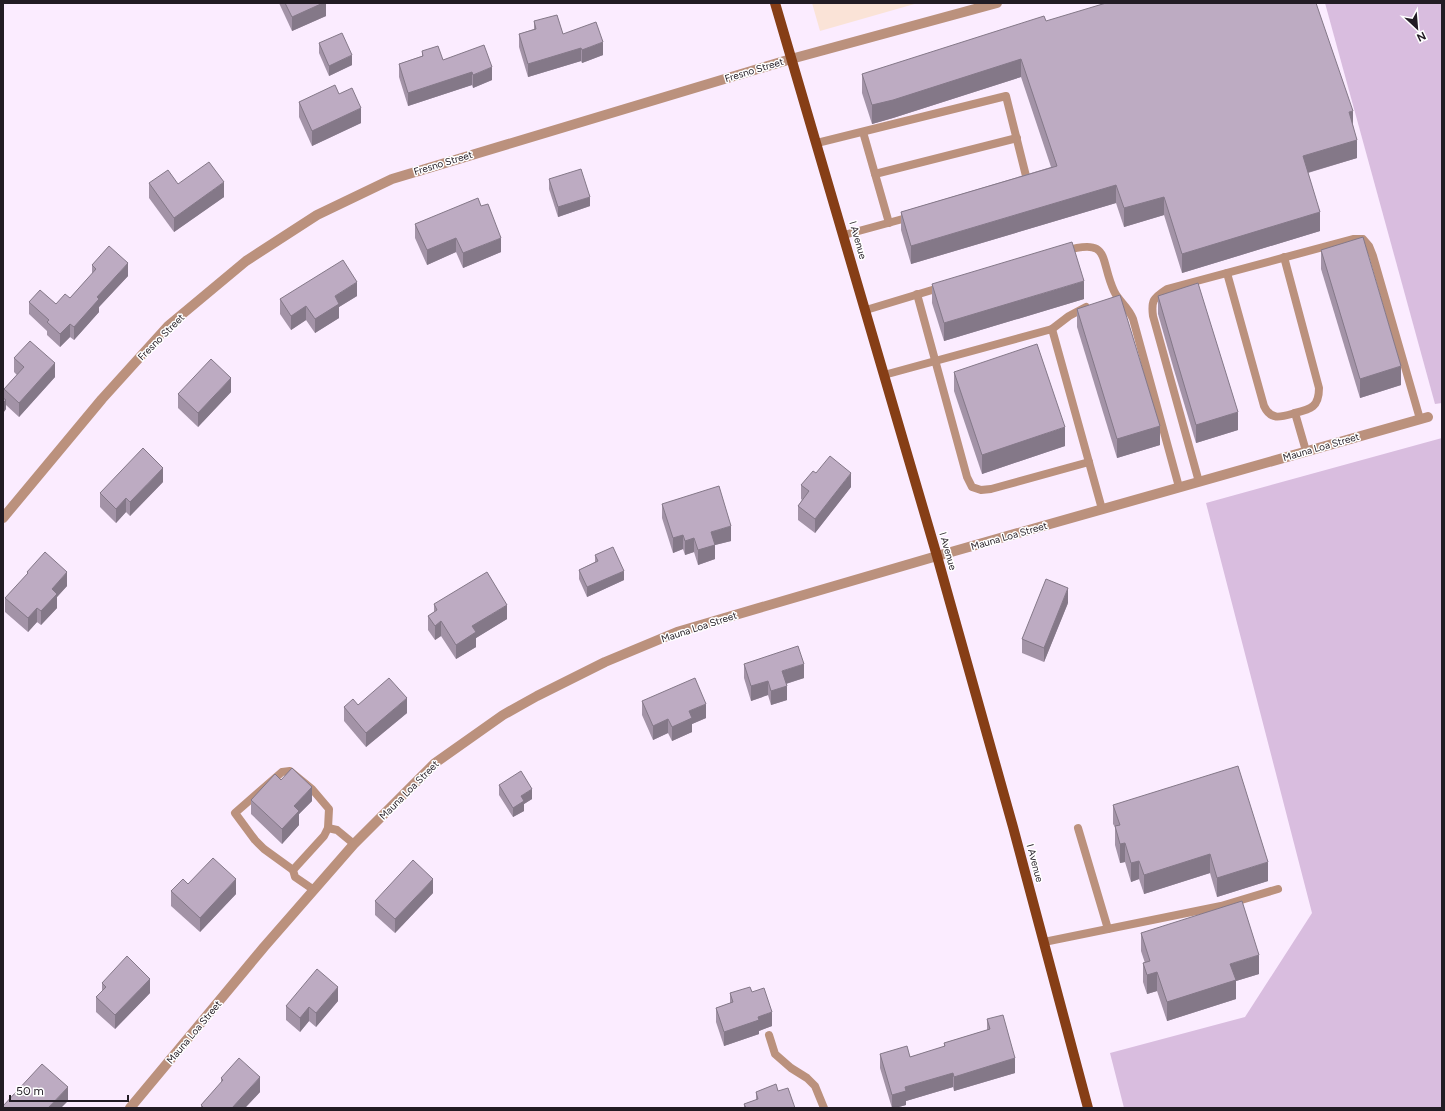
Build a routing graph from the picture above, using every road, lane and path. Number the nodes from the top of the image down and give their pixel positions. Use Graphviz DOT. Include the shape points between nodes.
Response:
graph roads {
  1 [pos="775,3"];
  2 [pos="997,3"];
  3 [pos="791,59"];
  4 [pos="863,132"];
  5 [pos="1017,138"];
  6 [pos="817,144"];
  7 [pos="875,174"];
  8 [pos="1021,187"];
  9 [pos="918,215"];
  10 [pos="889,222"];
  11 [pos="844,235"];
  12 [pos="1058,253"];
  13 [pos="1284,257"];
  14 [pos="1227,273"];
  15 [pos="947,286"];
  16 [pos="917,294"];
  17 [pos="1093,304"];
  18 [pos="866,310"];
  19 [pos="1052,329"];
  20 [pos="936,361"];
  21 [pos="884,375"];
  22 [pos="1295,413"];
  23 [pos="1424,418"];
  24 [pos="1306,451"];
  25 [pos="1089,462"];
  26 [pos="1199,482"];
  27 [pos="1179,487"];
  28 [pos="1102,509"];
  29 [pos="3,518"];
  30 [pos="937,556"];
  31 [pos="328,828"];
  32 [pos="1078,828"];
  33 [pos="354,844"];
  34 [pos="293,870"];
  35 [pos="1278,889"];
  36 [pos="314,890"];
  37 [pos="1108,929"];
  38 [pos="1044,942"];
  39 [pos="768,1035"];
  40 [pos="1086,1107"];
  41 [pos="130,1108"];
  42 [pos="824,1108"];
  1 -- 3 [label="main road, I Avenue"];
  2 -- 3 [label="street, Fresno Street"];
  3 -- 6 [label="main road, I Avenue"];
  3 -- 29 [label="street, Fresno Street" via="392,179 317,215 246,261 168,326 102,399"];
  4 -- 5 [label="lane" via="1006,96"];
  4 -- 6 [label="lane"];
  4 -- 7 [label="lane"];
  5 -- 7 [label="lane"];
  5 -- 8 [label="lane" via="1028,185"];
  6 -- 11 [label="main road, I Avenue"];
  7 -- 10 [label="lane"];
  9 -- 10 [label="lane"];
  10 -- 11 [label="lane"];
  11 -- 18 [label="main road, I Avenue"];
  12 -- 27 [label="lane" via="1081,246 1091,246 1098,249 1103,256 1115,299 1129,310 1133,319"];
  13 -- 14 [label="lane"];
  13 -- 22 [label="lane" via="1319,388 1319,397 1314,405"];
  13 -- 23 [label="lane" via="1353,238 1363,239 1373,256"];
  14 -- 22 [label="lane" via="1264,406 1267,412 1274,416"];
  14 -- 26 [label="lane" via="1167,290 1157,296 1152,304 1153,316"];
  15 -- 16 [label="lane"];
  16 -- 18 [label="lane"];
  16 -- 20 [label="lane"];
  17 -- 19 [label="lane" via="1069,316"];
  18 -- 21 [label="main road, I Avenue"];
  19 -- 20 [label="lane"];
  19 -- 25 [label="lane"];
  20 -- 21 [label="lane"];
  20 -- 25 [label="lane" via="967,477 972,487 981,490 991,489"];
  21 -- 30 [label="main road, I Avenue"];
  22 -- 24 [label="lane"];
  23 -- 24 [label="street, Mauna Loa Street"];
  24 -- 26 [label="street, Mauna Loa Street"];
  25 -- 28 [label="lane"];
  26 -- 27 [label="street, Mauna Loa Street"];
  27 -- 28 [label="street, Mauna Loa Street"];
  28 -- 30 [label="street, Mauna Loa Street"];
  30 -- 33 [label="street, Mauna Loa Street" via="677,632 605,662 503,715 435,763"];
  30 -- 38 [label="main road, I Avenue"];
  31 -- 33 [label="lane" via="337,830"];
  31 -- 34 [label="lane" via="324,836"];
  31 -- 34 [label="lane" via="329,809 312,789 290,771 282,772 235,813 264,850"];
  32 -- 37 [label="lane"];
  33 -- 36 [label="street, Mauna Loa Street"];
  34 -- 36 [label="lane" via="295,877"];
  35 -- 37 [label="lane" via="1221,906"];
  36 -- 41 [label="street, Mauna Loa Street"];
  37 -- 38 [label="lane"];
  38 -- 40 [label="main road, I Avenue"];
  39 -- 42 [label="lane" via="775,1054 815,1086"];
}
